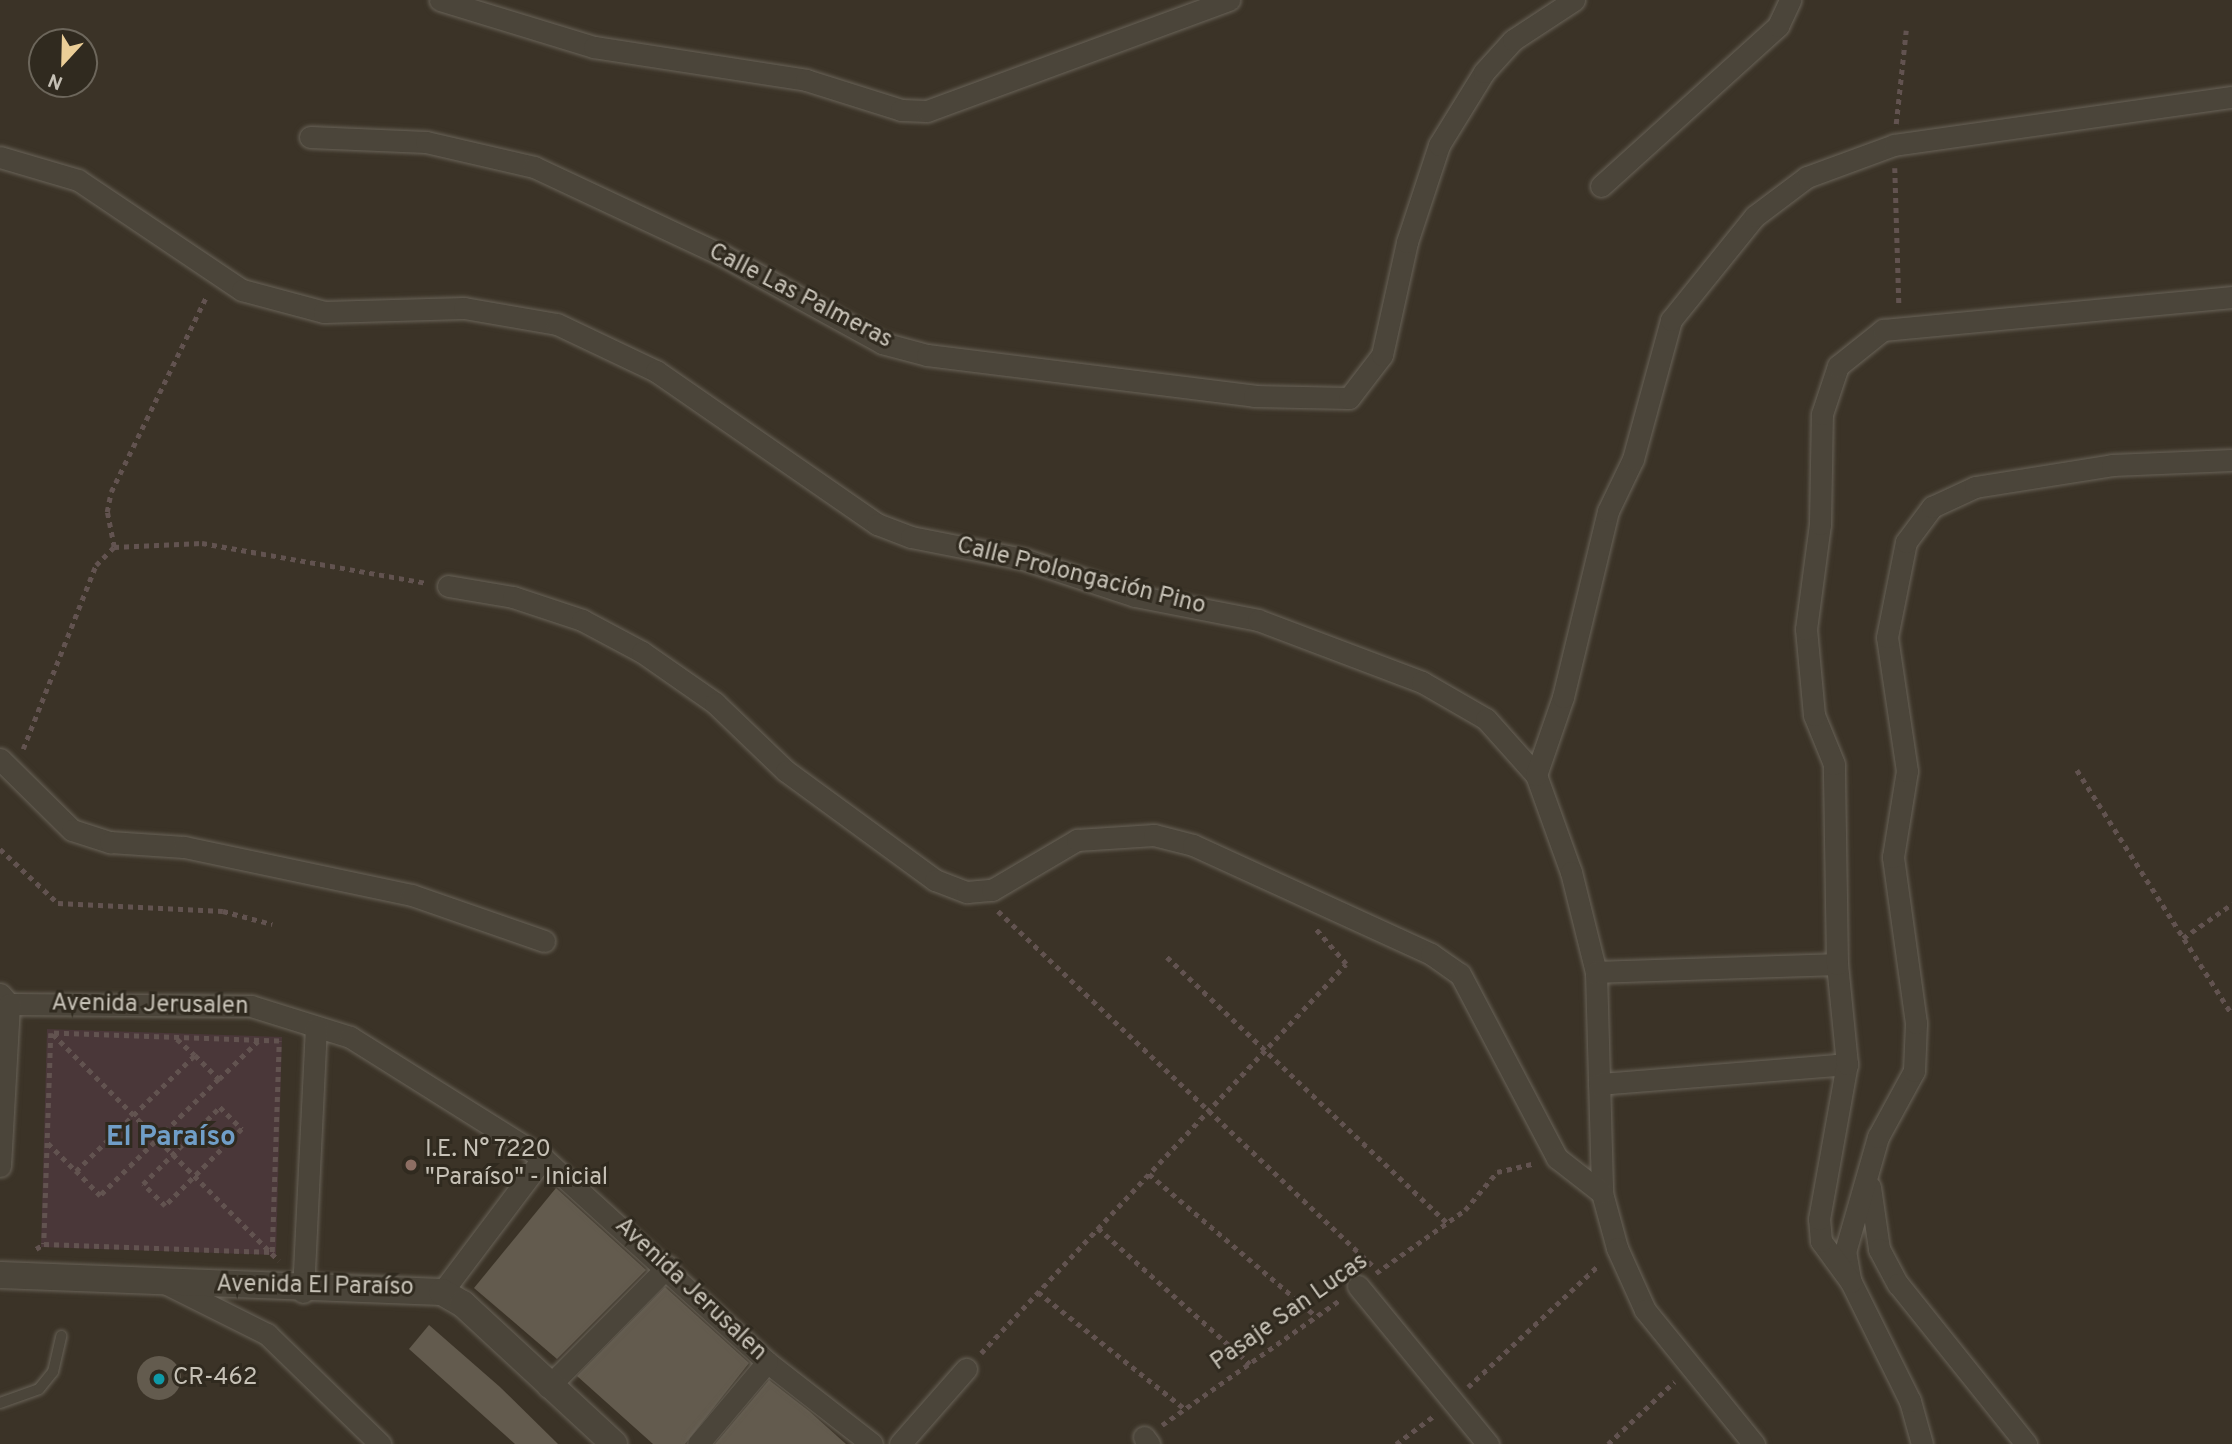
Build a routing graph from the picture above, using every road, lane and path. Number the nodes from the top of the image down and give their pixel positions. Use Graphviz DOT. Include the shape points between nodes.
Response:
graph roads {
  1 [pos="440,0"];
  2 [pos="1229,0"];
  3 [pos="1574,0"];
  4 [pos="1790,0"];
  5 [pos="1906,31"];
  6 [pos="2232,97"];
  7 [pos="310,136"];
  8 [pos="1894,145"];
  9 [pos="0,157"];
  10 [pos="1601,186"];
  11 [pos="216,277"];
  12 [pos="2232,297"];
  13 [pos="1900,328"];
  14 [pos="2232,460"];
  15 [pos="114,547"];
  16 [pos="449,586"];
  17 [pos="7,766"];
  18 [pos="2077,770"];
  19 [pos="1536,775"];
  20 [pos="0,849"];
  21 [pos="977,891"];
  22 [pos="2232,904"];
  23 [pos="272,923"];
  24 [pos="2183,938"];
  25 [pos="544,941"];
  26 [pos="1167,957"];
  27 [pos="1346,964"];
  28 [pos="1837,964"];
  29 [pos="1596,972"];
  30 [pos="5,999"];
  31 [pos="2232,1014"];
  32 [pos="316,1027"];
  33 [pos="51,1033"];
  34 [pos="176,1038"];
  35 [pos="258,1040"];
  36 [pos="1264,1051"];
  37 [pos="195,1055"];
  38 [pos="1847,1064"];
  39 [pos="219,1079"];
  40 [pos="1600,1084"];
  41 [pos="1209,1110"];
  42 [pos="134,1115"];
  43 [pos="1878,1137"];
  44 [pos="158,1139"];
  45 [pos="48,1143"];
  46 [pos="173,1154"];
  47 [pos="543,1158"];
  48 [pos="1557,1158"];
  49 [pos="0,1167"];
  50 [pos="76,1171"];
  51 [pos="1149,1174"];
  52 [pos="195,1176"];
  53 [pos="1602,1193"];
  54 [pos="1447,1223"];
  55 [pos="1098,1227"];
  56 [pos="1617,1248"];
  57 [pos="272,1252"];
  58 [pos="668,1266"];
  59 [pos="1379,1272"];
  60 [pos="0,1275"];
  61 [pos="1851,1282"];
  62 [pos="167,1284"];
  63 [pos="1358,1286"];
  64 [pos="303,1292"];
  65 [pos="442,1292"];
  66 [pos="1038,1292"];
  67 [pos="1316,1316"];
  68 [pos="61,1336"];
  69 [pos="767,1362"];
  70 [pos="1250,1364"];
  71 [pos="966,1369"];
  72 [pos="1688,1369"];
  73 [pos="548,1387"];
  74 [pos="1452,1401"];
  75 [pos="0,1403"];
  76 [pos="1185,1409"];
  77 [pos="1146,1441"];
  78 [pos="380,1444"];
  79 [pos="614,1444"];
  80 [pos="698,1444"];
  81 [pos="872,1444"];
  82 [pos="900,1444"];
  83 [pos="1396,1444"];
  84 [pos="1488,1444"];
  85 [pos="1608,1444"];
  86 [pos="1754,1444"];
  87 [pos="1922,1444"];
  88 [pos="2026,1444"];
  1 -- 2 [label="street" via="594,47 806,80 901,110 927,111"];
  3 -- 7 [label="street, Calle Las Palmeras" via="1513,40 1484,72 1439,145 1407,242 1382,355 1349,398 1255,396 927,355 882,343 722,256 534,167 426,142"];
  4 -- 10 [label="street" via="1778,26"];
  5 -- 8 [label="path"];
  6 -- 8 [label="street"];
  8 -- 13 [label="path"];
  8 -- 19 [label="street" via="1807,177 1755,216 1671,320 1633,458 1608,511 1563,698"];
  9 -- 11 [label="street, Calle Prolongación Pino" via="78,180 138,216"];
  11 -- 15 [label="path" via="111,492 107,512"];
  11 -- 19 [label="street, Calle Prolongación Pino" via="324,312 464,307 557,324 656,371 877,524 911,537 1023,559 1135,596 1258,620 1422,682 1486,719"];
  12 -- 13 [label="street"];
  13 -- 28 [label="street" via="1883,330 1838,366 1822,414 1820,524 1806,629 1814,715 1834,764"];
  14 -- 43 [label="street" via="2112,466 1975,487 1932,507 1906,542 1887,638 1907,771 1894,857 1916,1023 1914,1071"];
  15 -- 16 [label="path" via="202,543"];
  15 -- 17 [label="path" via="96,565"];
  16 -- 21 [label="street" via="513,597 582,620 642,652 715,704 786,771 935,880"];
  17 -- 25 [label="street" via="72,830 110,842 184,847 412,895"];
  18 -- 24 [label="path"];
  19 -- 29 [label="street, Calle Prolongación Pino" via="1571,872"];
  20 -- 23 [label="path" via="58,902 223,911"];
  21 -- 41 [label="path"];
  21 -- 48 [label="street" via="992,890 1077,840 1154,835 1193,845 1335,909 1460,974"];
  22 -- 24 [label="path"];
  24 -- 31 [label="path"];
  26 -- 36 [label="path"];
  27 -- 36 [label="path"];
  28 -- 29 [label="street"];
  28 -- 38 [label="street"];
  29 -- 40 [label="street, Calle Prolongación Pino"];
  30 -- 32 [label="street, Avenida Jerusalen" via="251,1006"];
  30 -- 33 [label="path"];
  30 -- 49 [label="street"];
  32 -- 47 [label="street, Avenida Jerusalen" via="350,1037"];
  32 -- 64 [label="street"];
  33 -- 34 [label="path"];
  33 -- 42 [label="path"];
  33 -- 45 [label="path"];
  34 -- 35 [label="path"];
  34 -- 37 [label="path"];
  35 -- 39 [label="path"];
  35 -- 57 [label="path" via="279,1041"];
  36 -- 41 [label="path"];
  36 -- 54 [label="path"];
  37 -- 39 [label="path"];
  37 -- 42 [label="path"];
  38 -- 40 [label="street"];
  38 -- 61 [label="street" via="1819,1219 1821,1241"];
  39 -- 44 [label="path"];
  40 -- 53 [label="street, Calle Prolongación Pino"];
  41 -- 51 [label="path"];
  41 -- 59 [label="path"];
  42 -- 44 [label="path"];
  42 -- 50 [label="path"];
  43 -- 61 [label="street" via="1845,1252"];
  43 -- 88 [label="street" via="1868,1203 1879,1249 1939,1339"];
  44 -- 46 [label="path"];
  44 -- 50 [label="path" via="100,1196"];
  45 -- 50 [label="path"];
  45 -- 57 [label="path" via="44,1244"];
  46 -- 52 [label="path"];
  46 -- 52 [label="path" via="143,1184 165,1206"];
  46 -- 52 [label="path" via="220,1107 235,1121 242,1129"];
  47 -- 58 [label="street, Avenida Jerusalen"];
  47 -- 65 [label="street"];
  48 -- 53 [label="street"];
  48 -- 54 [label="path, Pasaje San Lucas" via="1497,1172 1465,1210"];
  51 -- 55 [label="path"];
  51 -- 67 [label="path"];
  52 -- 57 [label="path"];
  53 -- 56 [label="street, Calle Prolongación Pino"];
  54 -- 59 [label="path, Pasaje San Lucas"];
  55 -- 66 [label="path"];
  55 -- 70 [label="path"];
  56 -- 72 [label="street, Calle Prolongación Pino" via="1645,1310"];
  56 -- 74 [label="path"];
  57 -- 64 [label="path"];
  58 -- 69 [label="street, Avenida Jerusalen"];
  58 -- 73 [label="street"];
  59 -- 63 [label="path, Pasaje San Lucas"];
  60 -- 62 [label="street, Avenida El Paraíso"];
  61 -- 87 [label="street" via="1910,1401"];
  62 -- 64 [label="street, Avenida El Paraíso"];
  62 -- 78 [label="street" via="267,1334"];
  63 -- 67 [label="path, Pasaje San Lucas"];
  63 -- 74 [label="street"];
  64 -- 65 [label="street, Avenida El Paraíso" via="417,1287"];
  65 -- 73 [label="street, Avenida El Paraíso" via="463,1304"];
  66 -- 71 [label="path"];
  66 -- 76 [label="path"];
  67 -- 70 [label="path, Pasaje San Lucas"];
  68 -- 75 [label="lane" via="53,1372 38,1389"];
  69 -- 80 [label="street"];
  69 -- 81 [label="street, Avenida Jerusalen"];
  70 -- 76 [label="path, Pasaje San Lucas"];
  71 -- 82 [label="street"];
  72 -- 85 [label="path"];
  72 -- 86 [label="street, Calle Prolongación Pino"];
  73 -- 79 [label="street, Avenida El Paraíso"];
  74 -- 83 [label="path"];
  74 -- 84 [label="street"];
  76 -- 77 [label="path, Pasaje San Lucas"];
}
